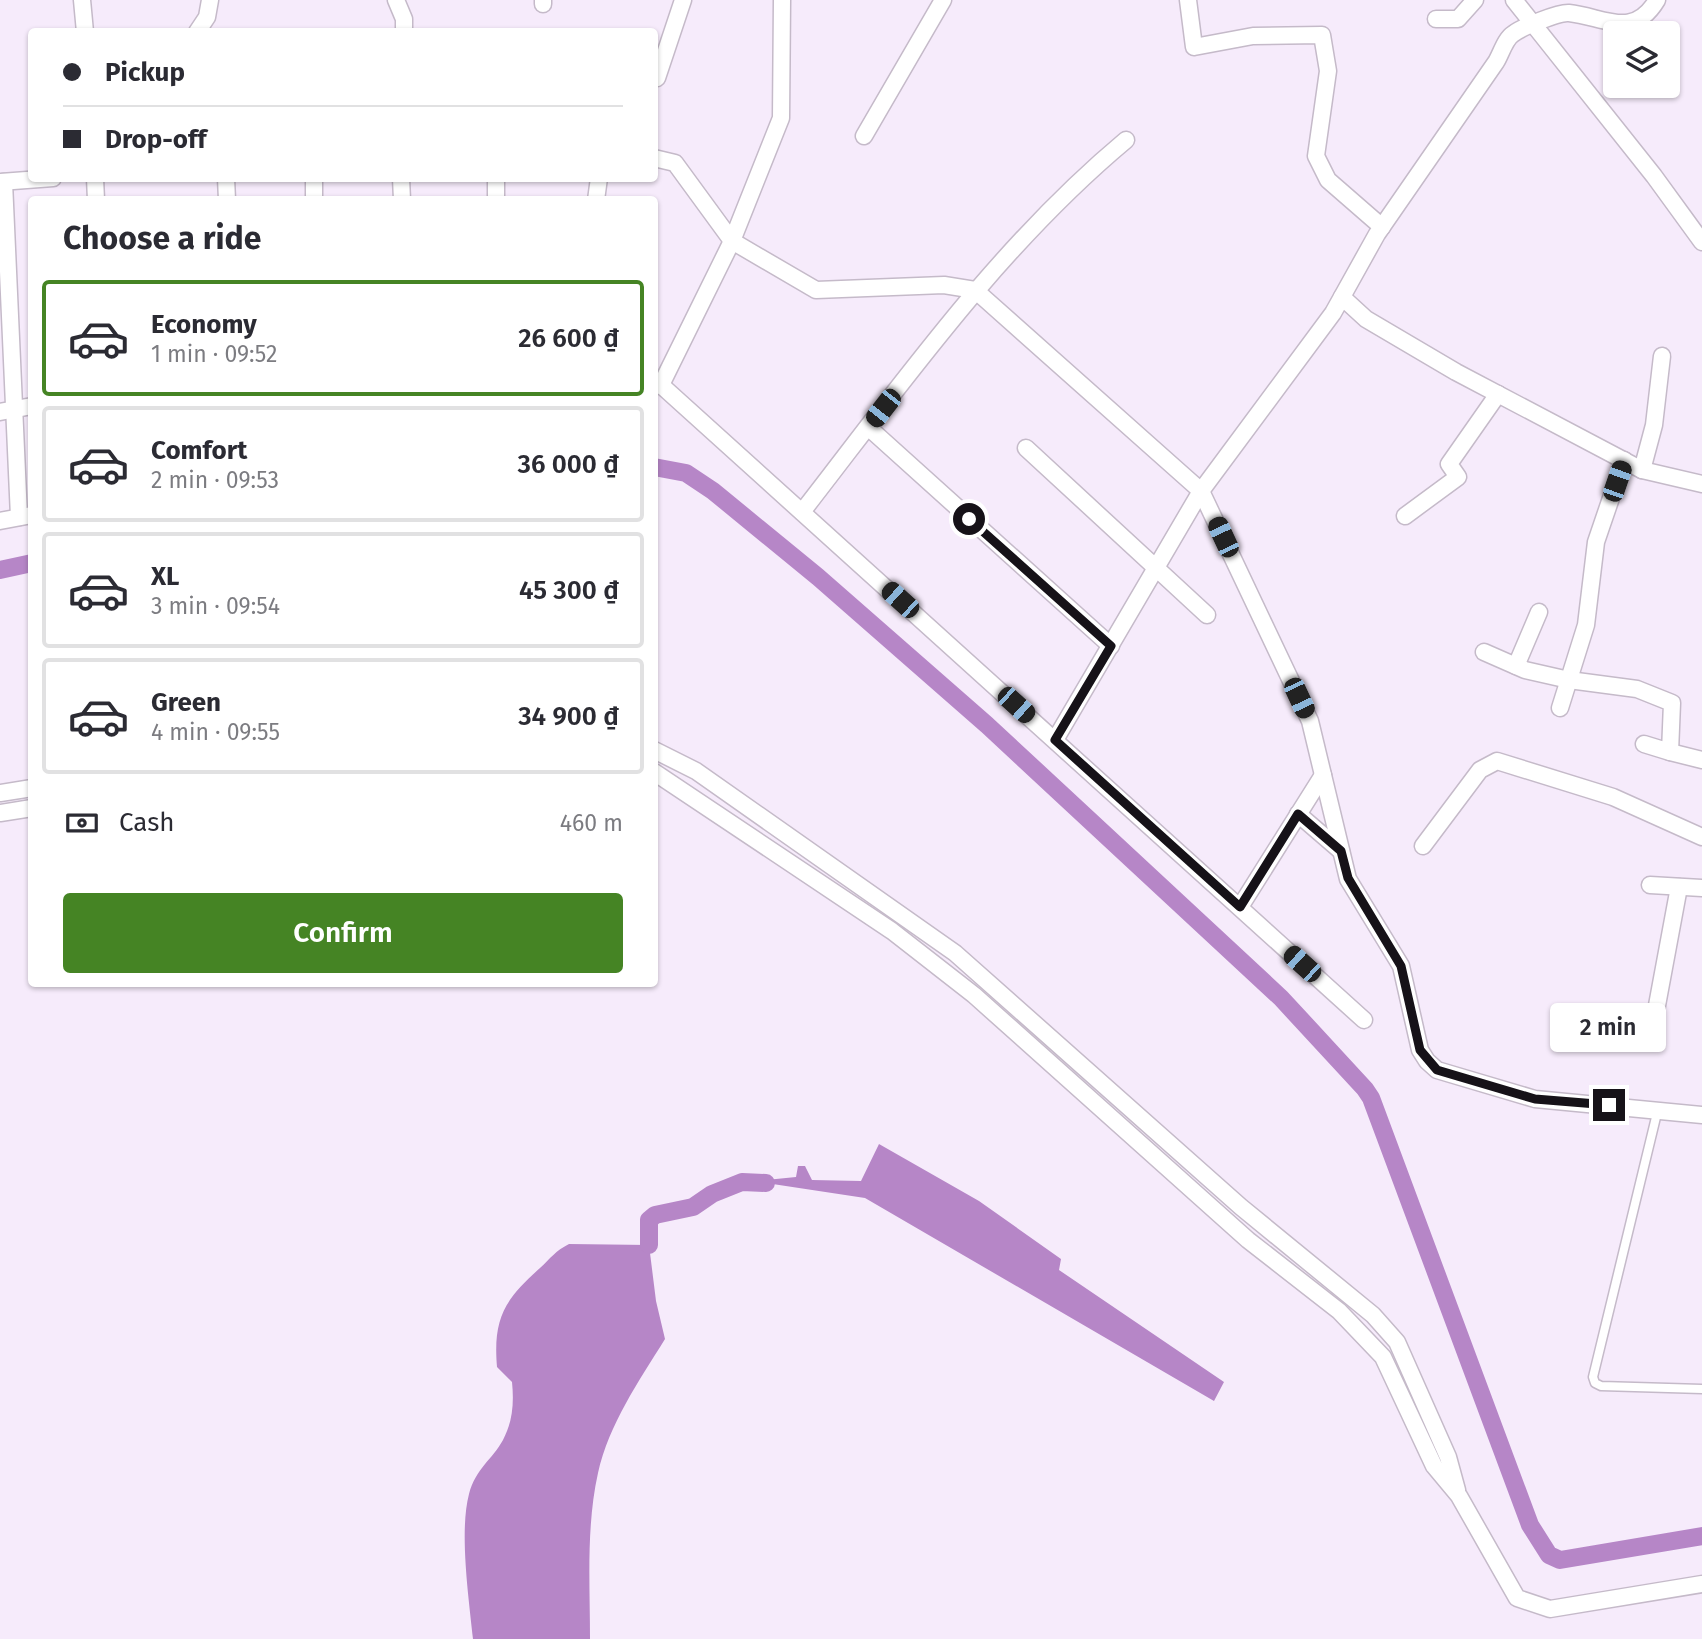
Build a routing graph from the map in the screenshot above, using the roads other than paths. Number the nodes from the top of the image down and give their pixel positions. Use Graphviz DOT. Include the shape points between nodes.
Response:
graph roads {
  1 [pos="82,0"];
  2 [pos="210,0"];
  3 [pos="396,0"];
  4 [pos="683,0"];
  5 [pos="782,0"];
  6 [pos="943,0"];
  7 [pos="1188,0"];
  8 [pos="1475,0"];
  9 [pos="1514,0"];
  10 [pos="1657,0"];
  11 [pos="1436,19"];
  12 [pos="1534,24"];
  13 [pos="85,28"];
  14 [pos="200,28"];
  15 [pos="404,28"];
  16 [pos="658,75"];
  17 [pos="864,136"];
  18 [pos="1126,140"];
  19 [pos="658,159"];
  20 [pos="28,180"];
  21 [pos="2,182"];
  22 [pos="1382,228"];
  23 [pos="732,241"];
  24 [pos="1702,242"];
  25 [pos="975,290"];
  26 [pos="1342,297"];
  27 [pos="1662,356"];
  28 [pos="658,385"];
  29 [pos="1498,394"];
  30 [pos="28,407"];
  31 [pos="7,411"];
  32 [pos="868,428"];
  33 [pos="1026,448"];
  34 [pos="1624,460"];
  35 [pos="1642,470"];
  36 [pos="1702,484"];
  37 [pos="1201,491"];
  38 [pos="802,512"];
  39 [pos="25,516"];
  40 [pos="1405,516"];
  41 [pos="0,521"];
  42 [pos="1156,568"];
  43 [pos="1539,612"];
  44 [pos="1207,615"];
  45 [pos="1111,646"];
  46 [pos="1484,652"];
  47 [pos="1516,666"];
  48 [pos="1569,680"];
  49 [pos="1560,708"];
  50 [pos="1055,740"];
  51 [pos="1644,744"];
  52 [pos="658,752"];
  53 [pos="1670,752"];
  54 [pos="1702,760"];
  55 [pos="658,775"];
  56 [pos="1323,775"];
  57 [pos="28,789"];
  58 [pos="0,793"];
  59 [pos="28,809"];
  60 [pos="0,813"];
  61 [pos="1298,814"];
  62 [pos="1702,837"];
  63 [pos="1423,846"];
  64 [pos="1341,851"];
  65 [pos="1650,885"];
  66 [pos="1679,887"];
  67 [pos="1702,888"];
  68 [pos="891,906"];
  69 [pos="1240,907"];
  70 [pos="880,923"];
  71 [pos="1364,1020"];
  72 [pos="1653,1027"];
  73 [pos="1658,1109"];
  74 [pos="1702,1115"];
  75 [pos="1191,1162"];
  76 [pos="1179,1178"];
  77 [pos="1702,1388"];
  78 [pos="1459,1496"];
  79 [pos="1702,1584"];
  1 -- 13 [label="street"];
  2 -- 14 [label="street"];
  3 -- 15 [label="street"];
  4 -- 16 [label="street"];
  5 -- 23 [label="street" via="781,118"];
  6 -- 17 [label="street"];
  7 -- 22 [label="street" via="1194,47 1253,36 1322,35 1328,71 1316,156 1328,180"];
  8 -- 11 [label="street" via="1458,19"];
  9 -- 12 [label="street"];
  10 -- 12 [label="street" via="1647,17 1629,23 1566,12"];
  12 -- 22 [label="street" via="1511,35"];
  12 -- 24 [label="street"];
  18 -- 25 [label="street" via="1076,181"];
  19 -- 23 [label="street" via="675,163"];
  20 -- 21 [label="street"];
  21 -- 31 [label="street"];
  22 -- 26 [label="street"];
  23 -- 25 [label="street" via="816,290 944,285"];
  23 -- 28 [label="street"];
  25 -- 32 [label="street"];
  25 -- 37 [label="street"];
  26 -- 29 [label="street" via="1366,319"];
  26 -- 37 [label="street"];
  27 -- 35 [label="street" via="1654,425"];
  28 -- 38 [label="street"];
  29 -- 34 [label="street"];
  29 -- 40 [label="street" via="1449,464 1458,477"];
  30 -- 31 [label="street"];
  31 -- 39 [label="street"];
  32 -- 38 [label="street"];
  32 -- 45 [label="street"];
  33 -- 42 [label="street"];
  34 -- 35 [label="street"];
  34 -- 48 [label="street" via="1596,542 1586,625"];
  35 -- 36 [label="street"];
  37 -- 42 [label="street"];
  37 -- 56 [label="street" via="1310,722"];
  38 -- 50 [label="street"];
  39 -- 41 [label="street"];
  42 -- 44 [label="street"];
  42 -- 45 [label="street"];
  43 -- 47 [label="street"];
  45 -- 50 [label="street"];
  46 -- 47 [label="street"];
  47 -- 48 [label="street"];
  48 -- 49 [label="street"];
  48 -- 53 [label="street" via="1637,689 1672,703"];
  50 -- 69 [label="street"];
  51 -- 53 [label="street"];
  52 -- 68 [label="street" via="696,771"];
  53 -- 54 [label="street"];
  55 -- 70 [label="street"];
  56 -- 61 [label="street"];
  56 -- 64 [label="street"];
  57 -- 58 [label="street"];
  59 -- 60 [label="street"];
  61 -- 64 [label="street"];
  61 -- 69 [label="street"];
  62 -- 63 [label="street" via="1613,797 1497,761 1480,770"];
  64 -- 73 [label="street" via="1348,878 1401,966 1420,1050 1437,1070 1535,1099"];
  65 -- 66 [label="street"];
  66 -- 67 [label="street"];
  66 -- 72 [label="street"];
  68 -- 70 [label="street"];
  68 -- 75 [label="street" via="955,953"];
  69 -- 71 [label="street"];
  70 -- 76 [label="street" via="974,995"];
  73 -- 74 [label="street"];
  73 -- 77 [label="lane" via="1593,1377 1601,1386"];
  75 -- 76 [label="street"];
  75 -- 78 [label="street" via="1373,1315 1396,1342 1448,1457"];
  76 -- 78 [label="street" via="1248,1240 1339,1311 1383,1357 1434,1466"];
  78 -- 79 [label="street" via="1517,1598 1550,1609"];
}
